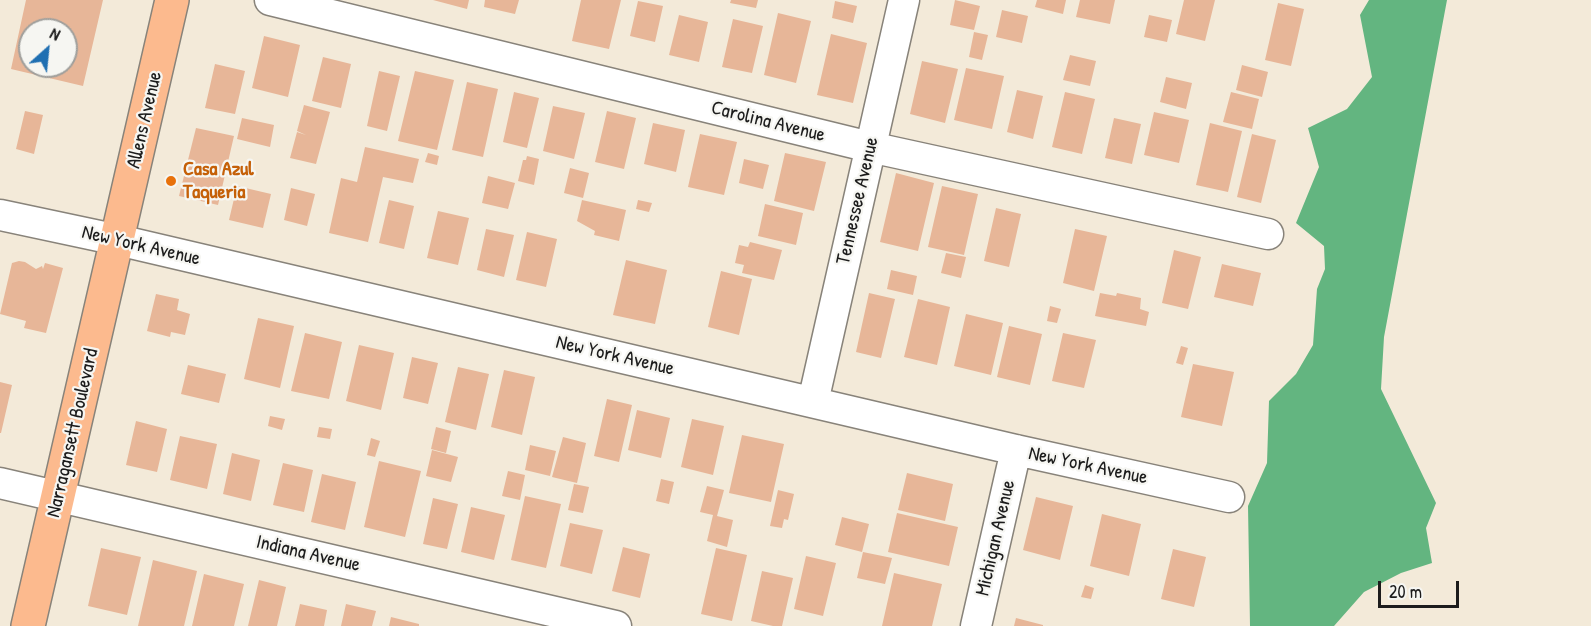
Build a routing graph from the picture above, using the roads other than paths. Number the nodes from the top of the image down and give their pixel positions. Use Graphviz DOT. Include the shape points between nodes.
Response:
graph roads {
  1 [pos="172,0"];
  2 [pos="270,0"];
  3 [pos="904,0"];
  4 [pos="870,147"];
  5 [pos="0,215"];
  6 [pos="1268,234"];
  7 [pos="118,240"];
  8 [pos="813,402"];
  9 [pos="1016,450"];
  10 [pos="0,483"];
  11 [pos="58,496"];
  12 [pos="1229,497"];
  13 [pos="28,626"];
  14 [pos="616,626"];
  15 [pos="976,626"];
  1 -- 7 [label="main road, Allens Avenue"];
  2 -- 4 [label="street, Carolina Avenue"];
  3 -- 4 [label="street, Tennessee Avenue"];
  4 -- 6 [label="street, Carolina Avenue"];
  4 -- 8 [label="street, Tennessee Avenue"];
  5 -- 7 [label="street, New York Avenue"];
  7 -- 8 [label="street, New York Avenue"];
  7 -- 11 [label="main road, Narragansett Boulevard"];
  8 -- 9 [label="street, New York Avenue"];
  9 -- 12 [label="street, New York Avenue"];
  9 -- 15 [label="street, Michigan Avenue"];
  10 -- 11 [label="street, Indiana Avenue"];
  11 -- 13 [label="main road, Narragansett Boulevard"];
  11 -- 14 [label="street, Indiana Avenue"];
}
